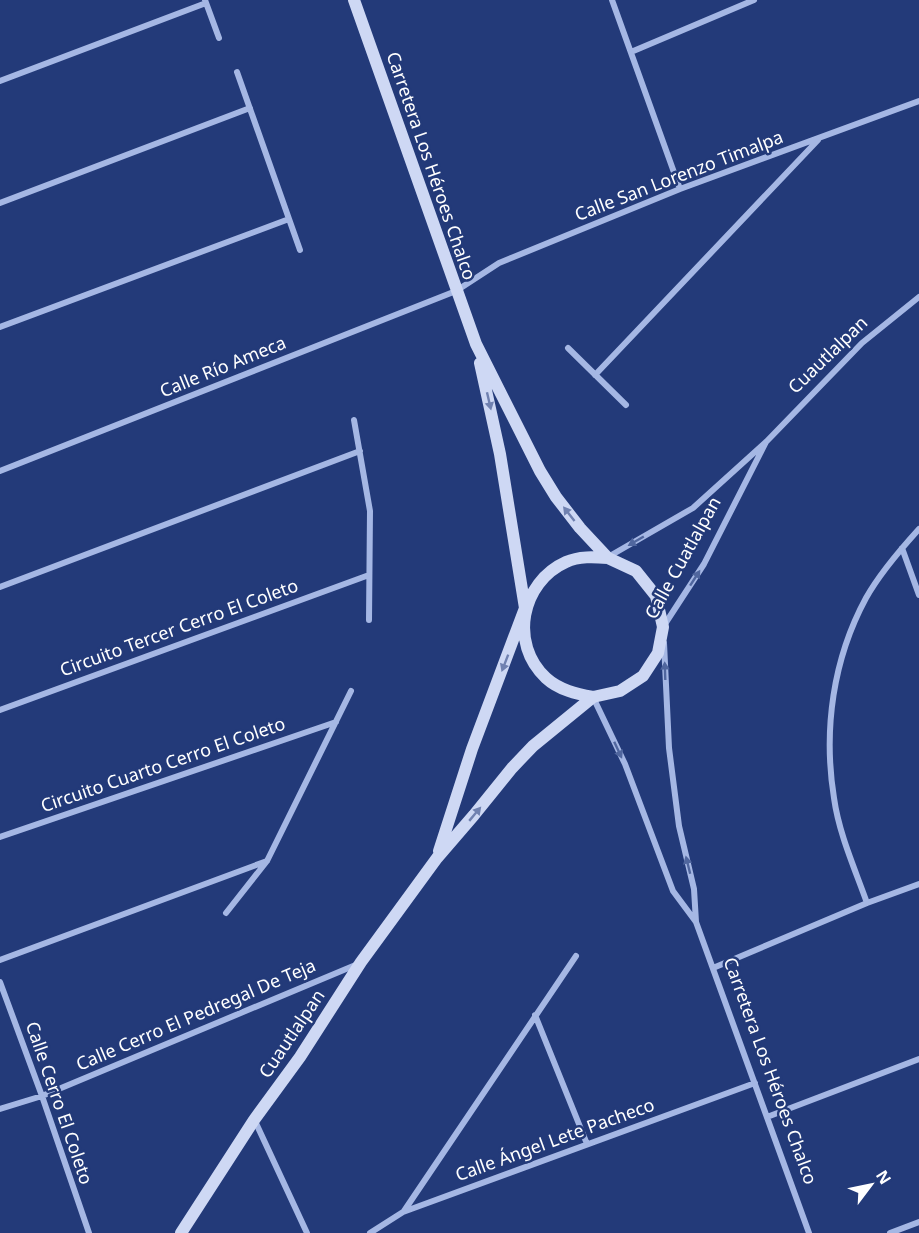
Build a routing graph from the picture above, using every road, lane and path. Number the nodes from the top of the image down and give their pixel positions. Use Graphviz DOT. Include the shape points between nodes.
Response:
graph roads {
  1 [pos="354,0"];
  2 [pos="612,0"];
  3 [pos="753,0"];
  4 [pos="205,2"];
  5 [pos="219,39"];
  6 [pos="631,52"];
  7 [pos="237,72"];
  8 [pos="0,81"];
  9 [pos="919,101"];
  10 [pos="250,108"];
  11 [pos="820,138"];
  12 [pos="681,189"];
  13 [pos="0,203"];
  14 [pos="289,219"];
  15 [pos="300,250"];
  16 [pos="456,291"];
  17 [pos="919,297"];
  18 [pos="0,327"];
  19 [pos="476,344"];
  20 [pos="568,348"];
  21 [pos="595,375"];
  22 [pos="626,405"];
  23 [pos="354,420"];
  24 [pos="765,442"];
  25 [pos="360,451"];
  26 [pos="0,471"];
  27 [pos="919,529"];
  28 [pos="902,548"];
  29 [pos="608,558"];
  30 [pos="369,575"];
  31 [pos="537,585"];
  32 [pos="0,587"];
  33 [pos="919,595"];
  34 [pos="525,608"];
  35 [pos="369,620"];
  36 [pos="663,627"];
  37 [pos="351,691"];
  38 [pos="593,697"];
  39 [pos="0,710"];
  40 [pos="336,722"];
  41 [pos="0,837"];
  42 [pos="437,858"];
  43 [pos="267,861"];
  44 [pos="919,884"];
  45 [pos="867,903"];
  46 [pos="225,914"];
  47 [pos="696,922"];
  48 [pos="576,956"];
  49 [pos="0,960"];
  50 [pos="361,962"];
  51 [pos="713,968"];
  52 [pos="0,982"];
  53 [pos="535,1015"];
  54 [pos="919,1059"];
  55 [pos="754,1083"];
  56 [pos="42,1096"];
  57 [pos="0,1110"];
  58 [pos="767,1117"];
  59 [pos="254,1120"];
  60 [pos="587,1144"];
  61 [pos="403,1212"];
  62 [pos="919,1222"];
  63 [pos="89,1233"];
  64 [pos="181,1233"];
  65 [pos="308,1233"];
  66 [pos="370,1233"];
  67 [pos="810,1233"];
  68 [pos="890,1233"];
  1 -- 16 [label="street, Carretera Los Héroes Chalco"];
  2 -- 6 [label="street"];
  3 -- 6 [label="street"];
  4 -- 5 [label="street"];
  4 -- 8 [label="street"];
  6 -- 12 [label="street"];
  7 -- 10 [label="street"];
  9 -- 11 [label="street, Calle San Lorenzo Timalpa"];
  10 -- 13 [label="street"];
  10 -- 14 [label="street"];
  11 -- 12 [label="street, Calle San Lorenzo Timalpa"];
  11 -- 21 [label="street"];
  12 -- 16 [label="street, Calle San Lorenzo Timalpa" via="500,263"];
  14 -- 15 [label="street"];
  14 -- 18 [label="street"];
  16 -- 19 [label="street, Carretera Los Héroes Chalco"];
  16 -- 26 [label="street, Calle Río Ameca"];
  17 -- 24 [label="street, Cuautlalpan" via="862,343"];
  29 -- 19 [label="street, Carretera Los Héroes Chalco, one-way" via="545,480"];
  19 -- 34 [label="street, Carretera Los Héroes Chalco, one-way" via="500,454"];
  20 -- 21 [label="street"];
  21 -- 22 [label="street"];
  23 -- 25 [label="street"];
  24 -- 29 [label="street, Calle Cuatlalpan, one-way" via="693,508"];
  36 -- 24 [label="street, Calle Cuatlalpan, one-way" via="704,564"];
  25 -- 30 [label="street" via="370,511"];
  25 -- 32 [label="street"];
  27 -- 28 [label="street"];
  28 -- 33 [label="street"];
  28 -- 45 [label="street" via="866,598 850,636 836,680 829,727 834,799"];
  29 -- 31 [label="street, Calle Cuatlalpan" via="588,556 568,561 550,570"];
  29 -- 36 [label="street, Carretera Los Héroes Chalco" via="636,571 656,596"];
  30 -- 35 [label="street"];
  30 -- 39 [label="street, Circuito Tercer Cerro El Coleto"];
  31 -- 34 [label="street, Carretera Los Héroes Chalco"];
  34 -- 38 [label="street, Carretera Los Héroes Chalco" via="524,634 531,658 546,679 568,692"];
  34 -- 42 [label="street, one-way" via="472,749"];
  36 -- 38 [label="street, Calle Cuatlalpan" via="658,653 643,676 620,691"];
  47 -- 36 [label="street, Carretera Los Héroes Chalco, one-way" via="694,889 679,826 669,748"];
  37 -- 40 [label="street"];
  42 -- 38 [label="street, Calle Cuatlalpan, one-way" via="533,746"];
  38 -- 47 [label="street, Carretera Los Héroes Chalco, one-way" via="624,764 673,891"];
  40 -- 41 [label="street, Circuito Cuarto Cerro El Coleto"];
  40 -- 43 [label="street"];
  42 -- 50 [label="street, Cuautlalpan"];
  43 -- 46 [label="street"];
  43 -- 49 [label="street"];
  44 -- 45 [label="street"];
  45 -- 51 [label="street"];
  47 -- 51 [label="street, Carretera Los Héroes Chalco"];
  48 -- 53 [label="street"];
  50 -- 56 [label="street, Calle Cerro El Pedregal De Teja"];
  50 -- 59 [label="street, Cuautlalpan"];
  51 -- 55 [label="street, Carretera Los Héroes Chalco"];
  52 -- 56 [label="street, Calle Cerro El Coleto"];
  53 -- 60 [label="street"];
  53 -- 61 [label="street"];
  54 -- 58 [label="street"];
  55 -- 58 [label="street, Carretera Los Héroes Chalco"];
  55 -- 60 [label="street, Calle Ángel Lete Pacheco"];
  56 -- 57 [label="street, Calle Cerro El Pedregal De Teja"];
  56 -- 63 [label="street, Calle Cerro El Coleto"];
  58 -- 67 [label="street, Carretera Los Héroes Chalco"];
  59 -- 64 [label="street, Cuautlalpan"];
  59 -- 65 [label="street"];
  60 -- 61 [label="street, Calle Ángel Lete Pacheco"];
  61 -- 66 [label="street, Calle Ángel Lete Pacheco"];
  62 -- 68 [label="street"];
}
